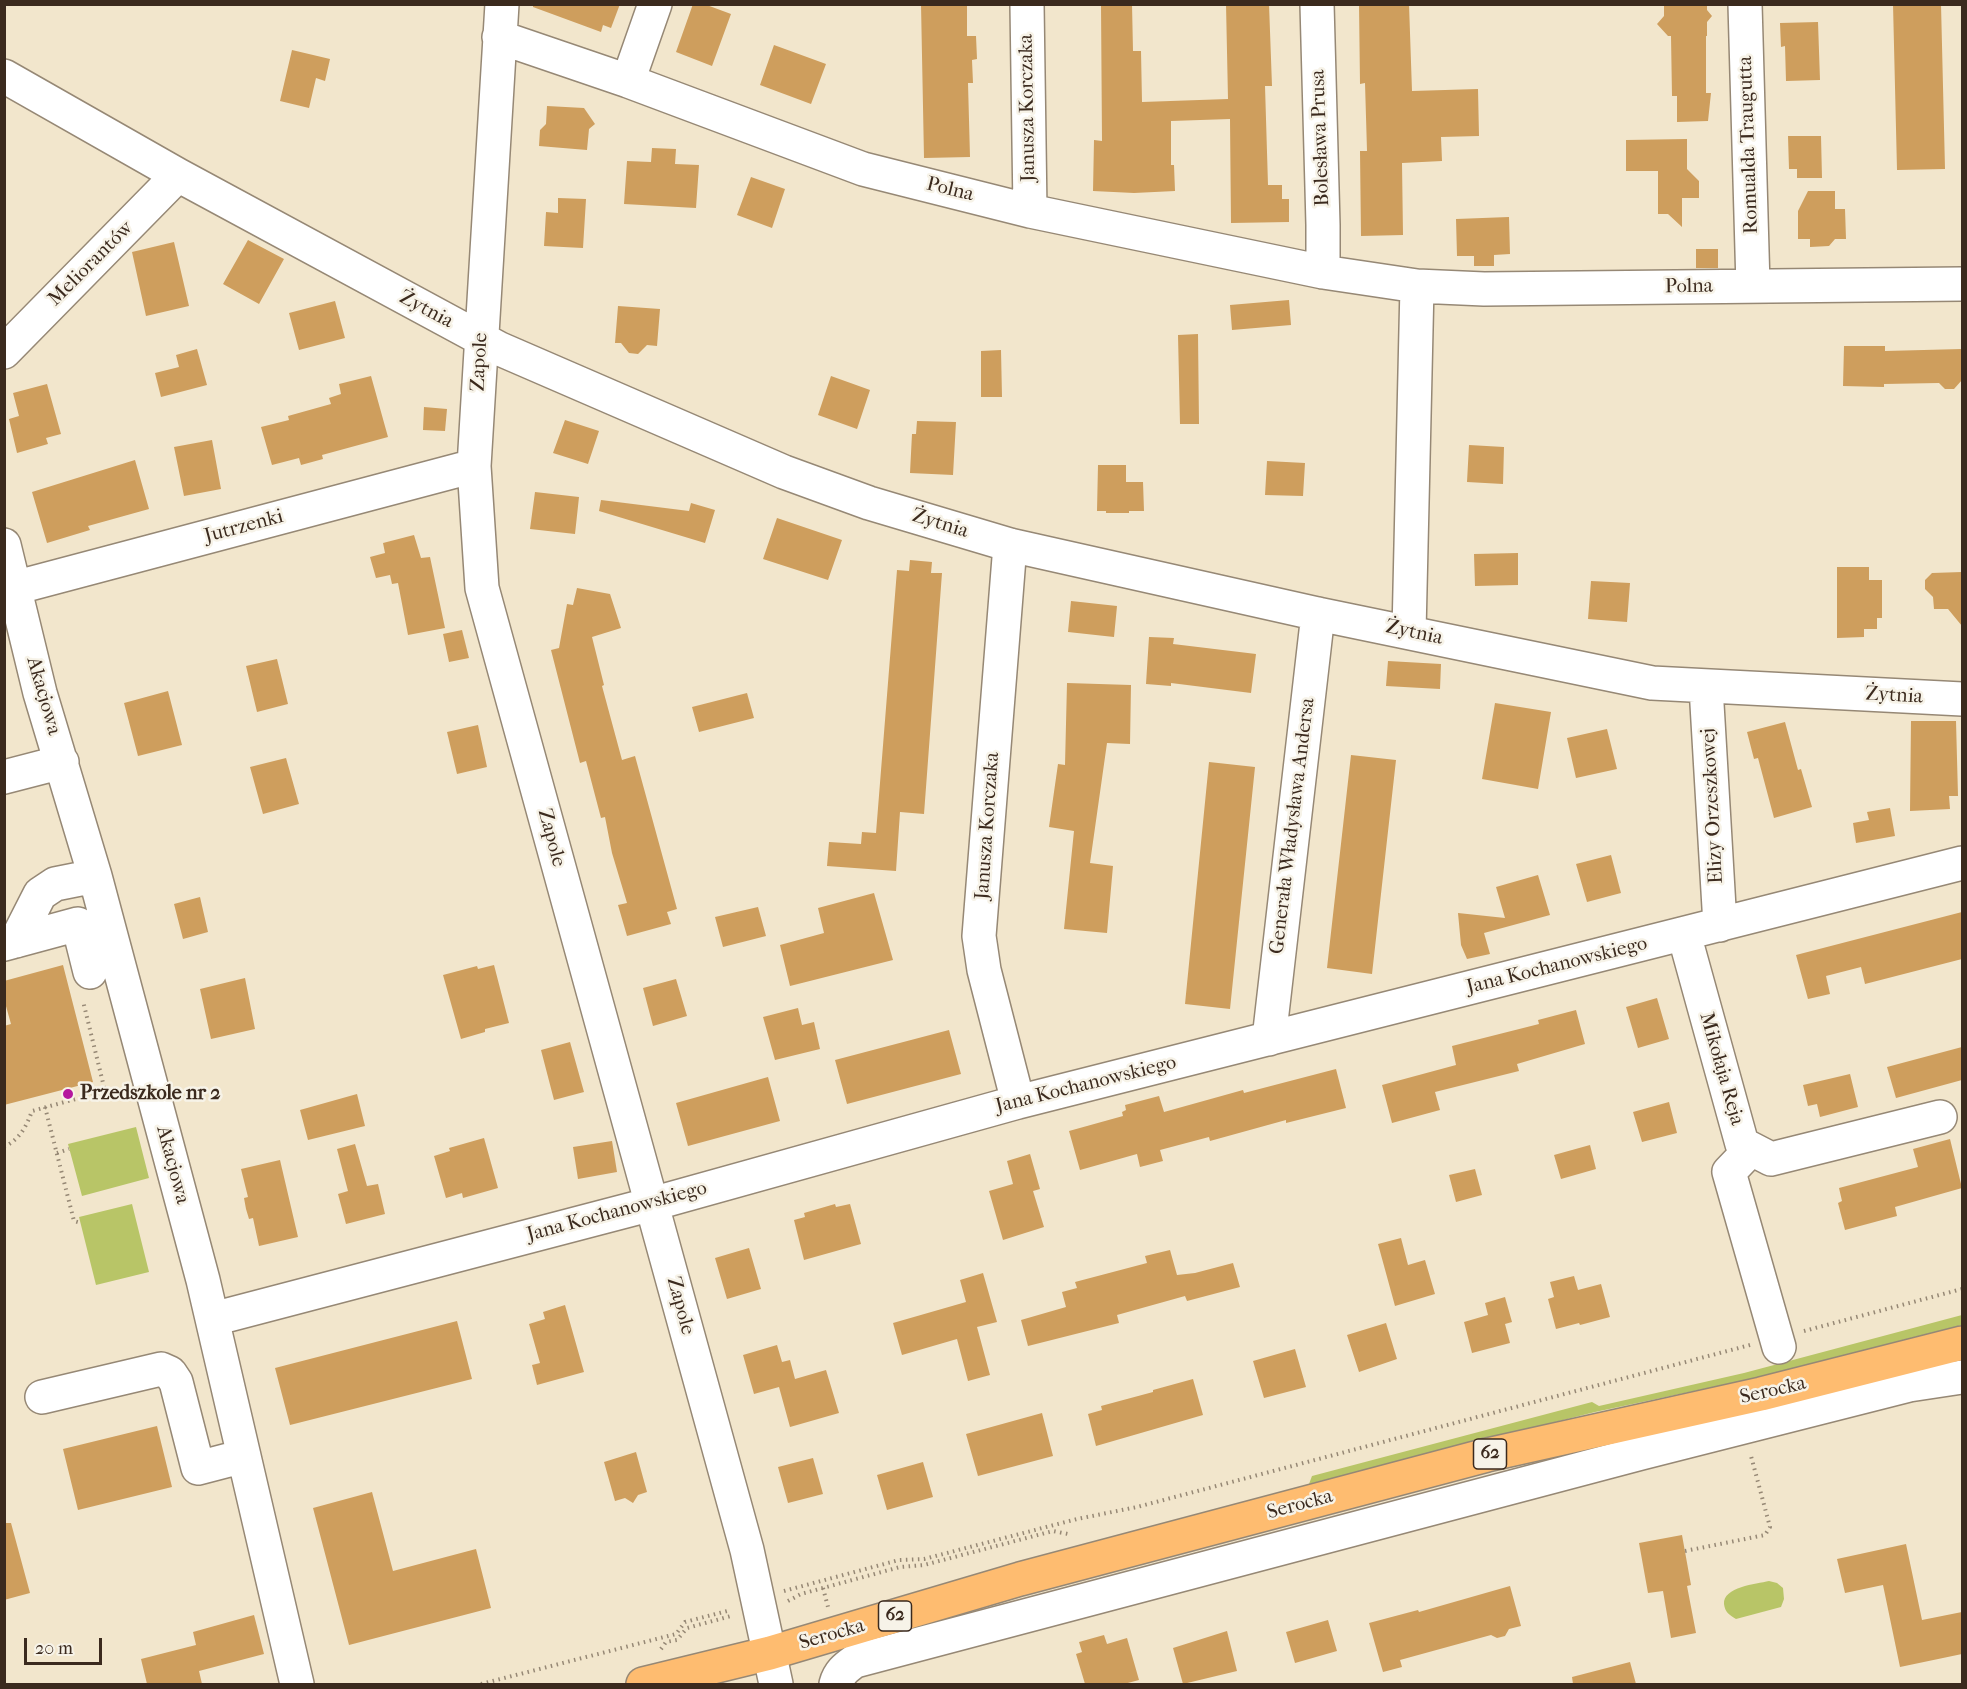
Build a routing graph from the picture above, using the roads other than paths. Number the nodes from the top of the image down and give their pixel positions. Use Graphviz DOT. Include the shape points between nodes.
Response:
graph roads {
  1 [pos="502,4"];
  2 [pos="655,4"];
  3 [pos="1027,4"];
  4 [pos="1317,4"];
  5 [pos="1745,4"];
  6 [pos="499,37"];
  7 [pos="4,76"];
  8 [pos="628,81"];
  9 [pos="178,176"];
  10 [pos="1030,210"];
  11 [pos="1323,272"];
  12 [pos="1962,284"];
  13 [pos="1416,286"];
  14 [pos="1753,286"];
  15 [pos="482,340"];
  16 [pos="4,352"];
  17 [pos="474,466"];
  18 [pos="4,545"];
  19 [pos="1010,545"];
  20 [pos="14,588"];
  21 [pos="1318,614"];
  22 [pos="1409,632"];
  23 [pos="1706,687"];
  24 [pos="1962,699"];
  25 [pos="62,762"];
  26 [pos="4,777"];
  27 [pos="1962,863"];
  28 [pos="95,876"];
  29 [pos="1720,925"];
  30 [pos="1684,934"];
  31 [pos="10,943"];
  32 [pos="86,982"];
  33 [pos="1269,1039"];
  34 [pos="1018,1102"];
  35 [pos="1940,1117"];
  36 [pos="1752,1149"];
  37 [pos="652,1204"];
  38 [pos="213,1319"];
  39 [pos="1777,1343"];
  40 [pos="1962,1343"];
  41 [pos="1962,1377"];
  42 [pos="42,1397"];
  43 [pos="244,1456"];
  44 [pos="770,1653"];
  45 [pos="297,1684"];
  46 [pos="643,1684"];
  47 [pos="776,1684"];
  48 [pos="836,1684"];
  1 -- 6 [label="street, Zapole"];
  2 -- 8 [label="street"];
  3 -- 10 [label="street, Janusza Korczaka"];
  4 -- 11 [label="street, Bolesława Prusa"];
  5 -- 14 [label="street, Romualda Traugutta"];
  6 -- 8 [label="street, Polna"];
  6 -- 15 [label="street, Zapole"];
  7 -- 9 [label="street, Żytnia"];
  8 -- 10 [label="street, Polna" via="863,168"];
  9 -- 15 [label="street, Żytnia"];
  9 -- 16 [label="street, Meliorantów"];
  10 -- 11 [label="street, Polna"];
  11 -- 13 [label="street, Polna"];
  12 -- 14 [label="street, Polna"];
  13 -- 14 [label="street, Polna"];
  13 -- 22 [label="street"];
  15 -- 17 [label="street, Zapole"];
  15 -- 19 [label="street, Żytnia" via="784,472 869,503"];
  17 -- 20 [label="street, Jutrzenki"];
  17 -- 37 [label="street, Zapole" via="482,588"];
  18 -- 20 [label="street, Akacjowa"];
  19 -- 21 [label="street, Żytnia"];
  19 -- 34 [label="street, Janusza Korczaka" via="980,936 984,970"];
  20 -- 25 [label="street, Akacjowa"];
  21 -- 22 [label="street, Żytnia"];
  21 -- 33 [label="street, Generała Władysława Andersa"];
  22 -- 23 [label="street, Żytnia" via="1652,683"];
  23 -- 24 [label="street, Żytnia"];
  23 -- 29 [label="street, Elizy Orzeszkowej"];
  25 -- 26 [label="street"];
  25 -- 28 [label="street, Akacjowa"];
  27 -- 29 [label="street, Jana Kochanowskiego"];
  28 -- 31 [label="street" via="55,884 40,894"];
  28 -- 38 [label="street, Akacjowa"];
  29 -- 30 [label="street, Jana Kochanowskiego"];
  30 -- 33 [label="street, Jana Kochanowskiego"];
  30 -- 36 [label="street, Mikołaja Reja" via="1742,1144"];
  31 -- 32 [label="street" via="78,924"];
  33 -- 34 [label="street, Jana Kochanowskiego"];
  34 -- 37 [label="street, Jana Kochanowskiego"];
  35 -- 36 [label="street, Mikołaja Reja" via="1771,1159"];
  36 -- 39 [label="street" via="1729,1172"];
  37 -- 38 [label="street, Jana Kochanowskiego"];
  37 -- 44 [label="street, Zapole" via="747,1550 775,1596"];
  38 -- 43 [label="street, Akacjowa"];
  40 -- 44 [label="main road, Serocka / 62" via="1761,1394 1487,1455 1020,1579"];
  41 -- 48 [label="street" via="1910,1385 1641,1453 855,1661 844,1668"];
  42 -- 43 [label="street" via="161,1369 171,1372 176,1382 198,1468"];
  43 -- 45 [label="street, Akacjowa"];
  44 -- 46 [label="main road, Serocka / 62"];
  44 -- 47 [label="street, Zapole"];
}
